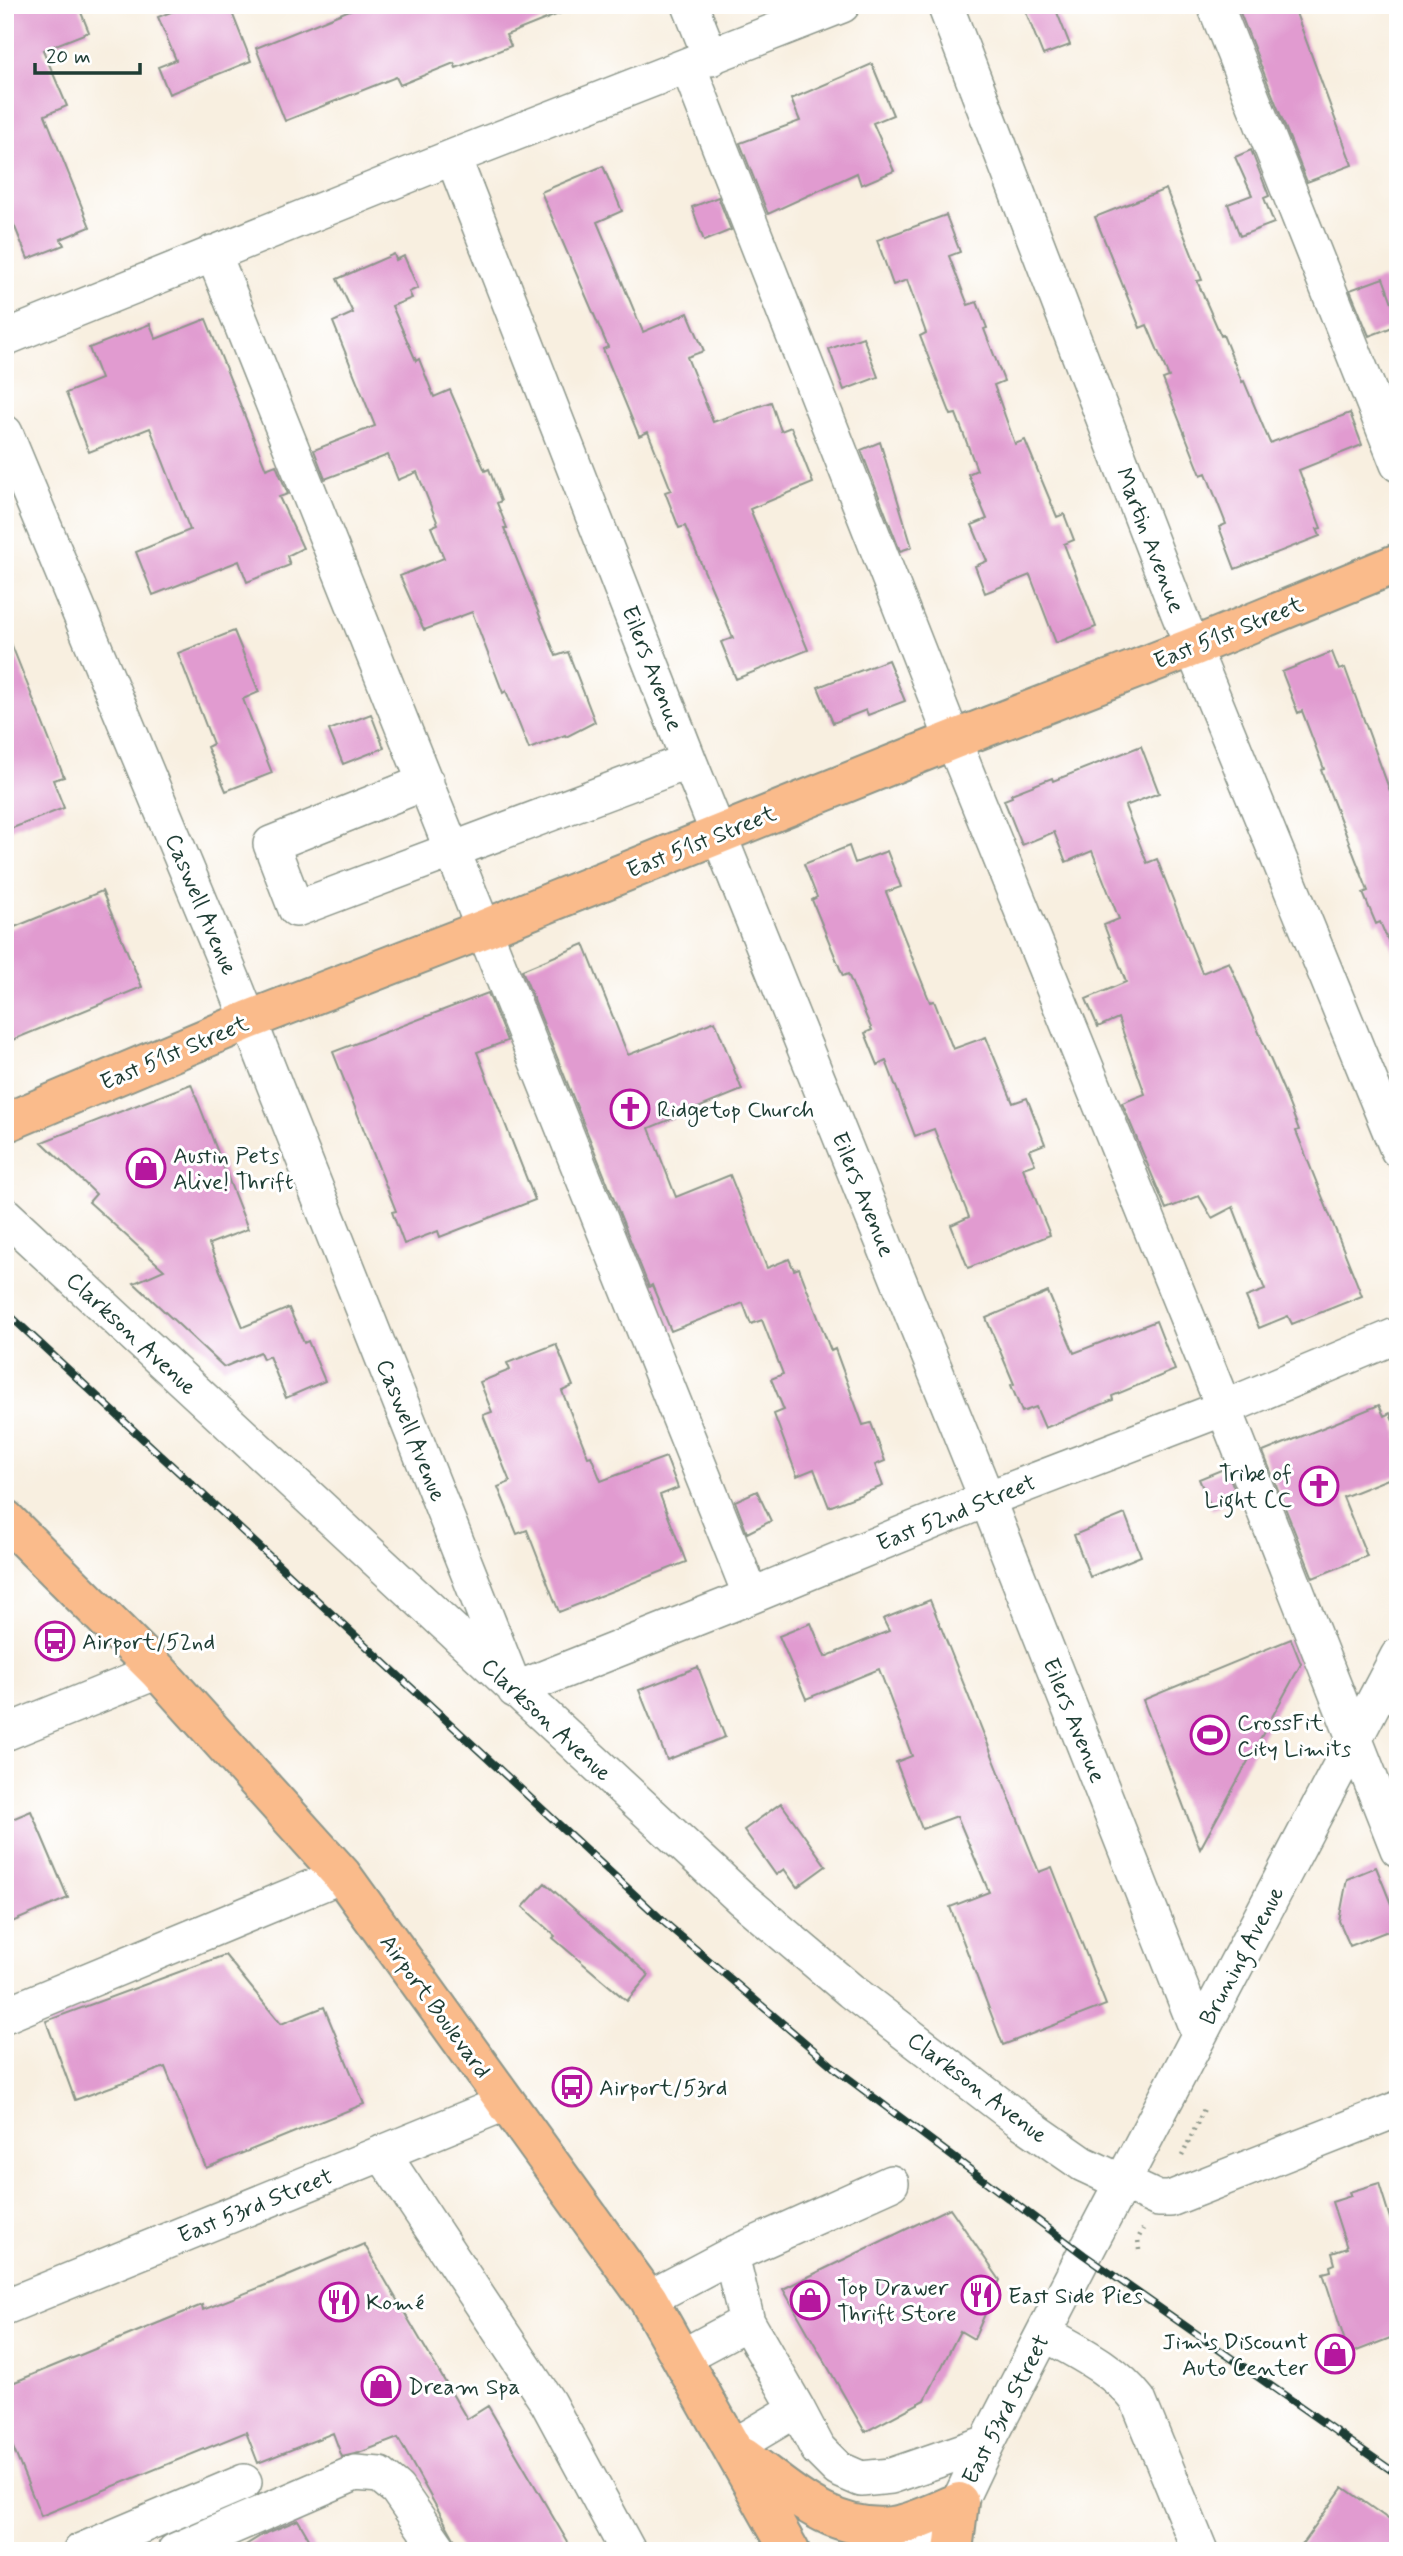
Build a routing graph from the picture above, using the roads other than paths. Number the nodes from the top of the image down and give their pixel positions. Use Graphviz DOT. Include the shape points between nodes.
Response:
graph roads {
  1 [pos="690,5"];
  2 [pos="842,5"];
  3 [pos="945,5"];
  4 [pos="1215,5"];
  5 [pos="700,62"];
  6 [pos="453,158"];
  7 [pos="213,253"];
  8 [pos="5,338"];
  9 [pos="5,433"];
  10 [pos="1398,464"];
  11 [pos="1398,563"];
  12 [pos="1193,647"];
  13 [pos="953,740"];
  14 [pos="689,761"];
  15 [pos="426,782"];
  16 [pos="719,834"];
  17 [pos="453,850"];
  18 [pos="484,929"];
  19 [pos="249,1020"];
  20 [pos="5,1123"];
  21 [pos="1398,1150"];
  22 [pos="5,1215"];
  23 [pos="1398,1335"];
  24 [pos="1224,1408"];
  25 [pos="987,1499"];
  26 [pos="5,1519"];
  27 [pos="751,1596"];
  28 [pos="1398,1656"];
  29 [pos="158,1671"];
  30 [pos="515,1690"];
  31 [pos="5,1733"];
  32 [pos="1354,1740"];
  33 [pos="1398,1849"];
  34 [pos="342,1875"];
  35 [pos="5,2015"];
  36 [pos="1199,2034"];
  37 [pos="505,2103"];
  38 [pos="1398,2109"];
  39 [pos="382,2153"];
  40 [pos="1121,2182"];
  41 [pos="891,2183"];
  42 [pos="731,2255"];
  43 [pos="1084,2255"];
  44 [pos="648,2299"];
  45 [pos="5,2307"];
  46 [pos="747,2322"];
  47 [pos="1044,2333"];
  48 [pos="682,2357"];
  49 [pos="797,2409"];
  50 [pos="987,2444"];
  51 [pos="734,2449"];
  52 [pos="244,2482"];
  53 [pos="959,2502"];
  54 [pos="81,2551"];
  55 [pos="175,2551"];
  56 [pos="440,2551"];
  57 [pos="628,2551"];
  58 [pos="790,2551"];
  59 [pos="910,2551"];
  60 [pos="953,2551"];
  61 [pos="1200,2551"];
  1 -- 5 [label="street"];
  2 -- 5 [label="street"];
  3 -- 12 [label="street, Martin Avenue"];
  4 -- 10 [label="street"];
  5 -- 6 [label="street"];
  5 -- 13 [label="street"];
  6 -- 7 [label="street"];
  6 -- 14 [label="street, Eilers Avenue"];
  7 -- 8 [label="street"];
  7 -- 15 [label="street"];
  9 -- 19 [label="street, Caswell Avenue"];
  11 -- 12 [label="main road, East 51st Street"];
  12 -- 13 [label="main road, East 51st Street"];
  12 -- 21 [label="street, Martin Avenue"];
  13 -- 16 [label="main road, East 51st Street"];
  13 -- 24 [label="street"];
  14 -- 16 [label="street, Eilers Avenue"];
  14 -- 17 [label="street"];
  15 -- 17 [label="street"];
  15 -- 17 [label="street" via="271,844 296,909"];
  16 -- 18 [label="main road, East 51st Street"];
  16 -- 25 [label="street, Eilers Avenue"];
  17 -- 18 [label="street"];
  18 -- 19 [label="main road, East 51st Street"];
  18 -- 27 [label="street"];
  19 -- 20 [label="main road, East 51st Street"];
  19 -- 30 [label="street, Caswell Avenue"];
  22 -- 30 [label="street, Clarkson Avenue"];
  23 -- 24 [label="street, East 52nd Street"];
  24 -- 25 [label="street, East 52nd Street"];
  24 -- 32 [label="street"];
  25 -- 27 [label="street, East 52nd Street"];
  25 -- 36 [label="street, Eilers Avenue"];
  26 -- 29 [label="main road, Airport Boulevard"];
  27 -- 30 [label="street, East 52nd Street"];
  28 -- 32 [label="street, Bruning Avenue"];
  29 -- 31 [label="street"];
  29 -- 34 [label="main road, Airport Boulevard"];
  30 -- 40 [label="street, Clarkson Avenue" via="742,1899 851,1992 1027,2126 1083,2164"];
  32 -- 33 [label="street"];
  32 -- 36 [label="street, Bruning Avenue"];
  34 -- 35 [label="street"];
  34 -- 37 [label="main road, Airport Boulevard"];
  36 -- 40 [label="street, Bruning Avenue"];
  37 -- 39 [label="street, East 53rd Street"];
  37 -- 44 [label="main road, Airport Boulevard"];
  38 -- 40 [label="street" via="1170,2199 1158,2199"];
  39 -- 45 [label="street, East 53rd Street"];
  39 -- 57 [label="street" via="548,2403"];
  40 -- 43 [label="street, Bruning Avenue"];
  41 -- 42 [label="street"];
  42 -- 44 [label="street"];
  42 -- 46 [label="street"];
  43 -- 47 [label="street, East 53rd Street"];
  44 -- 48 [label="main road, Airport Boulevard"];
  46 -- 48 [label="street"];
  46 -- 49 [label="street"];
  47 -- 50 [label="street, East 53rd Street"];
  47 -- 61 [label="street" via="1099,2365 1138,2400"];
  48 -- 51 [label="main road, Airport Boulevard"];
  49 -- 50 [label="street" via="818,2449 838,2469 862,2479 891,2476"];
  49 -- 51 [label="street"];
  50 -- 53 [label="street, East 53rd Street"];
  51 -- 53 [label="main road" via="822,2514 860,2527 895,2526"];
  51 -- 58 [label="main road, Airport Boulevard"];
  52 -- 54 [label="street"];
  53 -- 59 [label="street, East 53rd Street" via="933,2533"];
  53 -- 60 [label="main road"];
  55 -- 56 [label="street" via="355,2473 380,2475 397,2489"];
}
